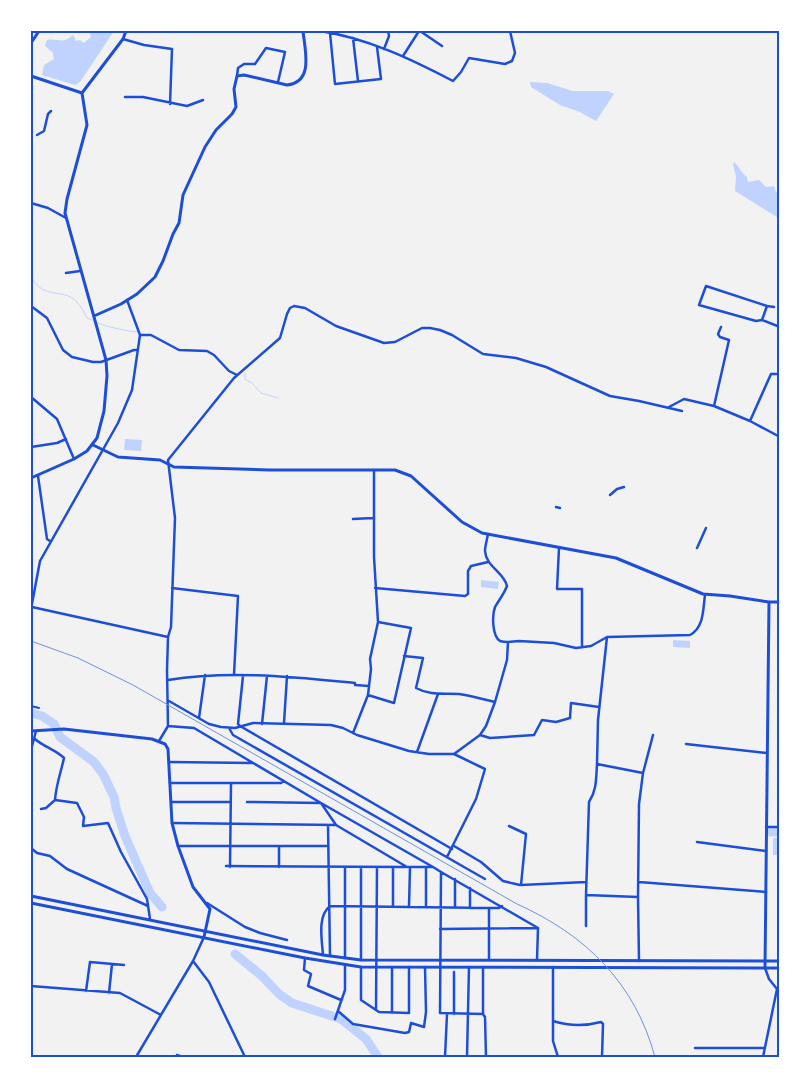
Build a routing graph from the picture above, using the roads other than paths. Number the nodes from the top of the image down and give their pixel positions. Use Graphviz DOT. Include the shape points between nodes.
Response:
graph roads {
  1 [pos="126,31"];
  2 [pos="303,31"];
  3 [pos="310,31"];
  4 [pos="320,31"];
  5 [pos="388,31"];
  6 [pos="419,31"];
  7 [pos="510,31"];
  8 [pos="39,32"];
  9 [pos="330,33"];
  10 [pos="353,38"];
  11 [pos="123,39"];
  12 [pos="31,43"];
  13 [pos="442,46"];
  14 [pos="377,47"];
  15 [pos="384,49"];
  16 [pos="403,56"];
  17 [pos="31,76"];
  18 [pos="237,76"];
  19 [pos="358,81"];
  20 [pos="278,82"];
  21 [pos="82,93"];
  22 [pos="125,97"];
  23 [pos="203,100"];
  24 [pos="170,104"];
  25 [pos="51,111"];
  26 [pos="37,135"];
  27 [pos="31,202"];
  28 [pos="66,218"];
  29 [pos="80,271"];
  30 [pos="66,273"];
  31 [pos="701,283"];
  32 [pos="706,286"];
  33 [pos="127,300"];
  34 [pos="31,306"];
  35 [pos="767,306"];
  36 [pos="774,307"];
  37 [pos="94,316"];
  38 [pos="762,320"];
  39 [pos="721,327"];
  40 [pos="780,327"];
  41 [pos="140,335"];
  42 [pos="138,350"];
  43 [pos="106,360"];
  44 [pos="780,372"];
  45 [pos="237,375"];
  46 [pos="31,397"];
  47 [pos="714,406"];
  48 [pos="669,407"];
  49 [pos="682,411"];
  50 [pos="750,421"];
  51 [pos="780,437"];
  52 [pos="66,439"];
  53 [pos="92,445"];
  54 [pos="31,447"];
  55 [pos="103,450"];
  56 [pos="74,459"];
  57 [pos="168,464"];
  58 [pos="374,470"];
  59 [pos="38,476"];
  60 [pos="31,478"];
  61 [pos="624,486"];
  62 [pos="610,495"];
  63 [pos="556,507"];
  64 [pos="560,508"];
  65 [pos="373,518"];
  66 [pos="353,519"];
  67 [pos="706,528"];
  68 [pos="488,534"];
  69 [pos="50,542"];
  70 [pos="559,548"];
  71 [pos="697,548"];
  72 [pos="488,562"];
  73 [pos="31,578"];
  74 [pos="37,579"];
  75 [pos="172,588"];
  76 [pos="375,588"];
  77 [pos="705,595"];
  78 [pos="769,602"];
  79 [pos="780,602"];
  80 [pos="32,608"];
  81 [pos="378,622"];
  82 [pos="168,637"];
  83 [pos="607,637"];
  84 [pos="508,642"];
  85 [pos="582,648"];
  86 [pos="404,656"];
  87 [pos="205,675"];
  88 [pos="234,675"];
  89 [pos="243,676"];
  90 [pos="267,676"];
  91 [pos="288,676"];
  92 [pos="168,680"];
  93 [pos="369,686"];
  94 [pos="438,694"];
  95 [pos="368,695"];
  96 [pos="168,701"];
  97 [pos="495,702"];
  98 [pos="31,706"];
  99 [pos="599,707"];
  100 [pos="39,708"];
  101 [pos="199,718"];
  102 [pos="284,723"];
  103 [pos="262,724"];
  104 [pos="168,726"];
  105 [pos="240,726"];
  106 [pos="229,728"];
  107 [pos="31,731"];
  108 [pos="36,731"];
  109 [pos="353,733"];
  110 [pos="653,734"];
  111 [pos="480,735"];
  112 [pos="35,739"];
  113 [pos="160,741"];
  114 [pos="686,744"];
  115 [pos="31,750"];
  116 [pos="417,752"];
  117 [pos="454,754"];
  118 [pos="767,754"];
  119 [pos="170,762"];
  120 [pos="254,764"];
  121 [pos="597,764"];
  122 [pos="644,773"];
  123 [pos="284,781"];
  124 [pos="170,783"];
  125 [pos="230,783"];
  126 [pos="54,800"];
  127 [pos="170,802"];
  128 [pos="230,802"];
  129 [pos="247,802"];
  130 [pos="321,803"];
  131 [pos="41,809"];
  132 [pos="172,823"];
  133 [pos="230,824"];
  134 [pos="328,825"];
  135 [pos="336,825"];
  136 [pos="509,826"];
  137 [pos="766,827"];
  138 [pos="780,827"];
  139 [pos="697,842"];
  140 [pos="178,846"];
  141 [pos="230,846"];
  142 [pos="278,846"];
  143 [pos="328,846"];
  144 [pos="453,847"];
  145 [pos="31,848"];
  146 [pos="766,851"];
  147 [pos="447,857"];
  148 [pos="278,867"];
  149 [pos="328,867"];
  150 [pos="345,867"];
  151 [pos="361,867"];
  152 [pos="377,867"];
  153 [pos="393,867"];
  154 [pos="408,867"];
  155 [pos="426,867"];
  156 [pos="433,868"];
  157 [pos="441,872"];
  158 [pos="455,879"];
  159 [pos="485,879"];
  160 [pos="586,882"];
  161 [pos="639,882"];
  162 [pos="521,886"];
  163 [pos="470,888"];
  164 [pos="766,892"];
  165 [pos="31,896"];
  166 [pos="586,896"];
  167 [pos="638,896"];
  168 [pos="31,903"];
  169 [pos="207,903"];
  170 [pos="148,906"];
  171 [pos="330,906"];
  172 [pos="362,906"];
  173 [pos="393,906"];
  174 [pos="502,906"];
  175 [pos="345,907"];
  176 [pos="376,907"];
  177 [pos="408,907"];
  178 [pos="426,907"];
  179 [pos="440,907"];
  180 [pos="455,907"];
  181 [pos="470,908"];
  182 [pos="489,908"];
  183 [pos="150,919"];
  184 [pos="586,926"];
  185 [pos="538,928"];
  186 [pos="440,929"];
  187 [pos="489,929"];
  188 [pos="205,931"];
  189 [pos="204,937"];
  190 [pos="287,940"];
  191 [pos="323,955"];
  192 [pos="330,956"];
  193 [pos="305,958"];
  194 [pos="345,958"];
  195 [pos="489,959"];
  196 [pos="361,960"];
  197 [pos="378,960"];
  198 [pos="440,960"];
  199 [pos="537,960"];
  200 [pos="554,960"];
  201 [pos="193,961"];
  202 [pos="639,961"];
  203 [pos="765,961"];
  204 [pos="780,961"];
  205 [pos="112,964"];
  206 [pos="124,965"];
  207 [pos="345,965"];
  208 [pos="361,967"];
  209 [pos="378,967"];
  210 [pos="392,967"];
  211 [pos="408,967"];
  212 [pos="425,967"];
  213 [pos="440,967"];
  214 [pos="469,967"];
  215 [pos="483,967"];
  216 [pos="553,967"];
  217 [pos="765,968"];
  218 [pos="780,968"];
  219 [pos="454,972"];
  220 [pos="31,986"];
  221 [pos="86,991"];
  222 [pos="109,993"];
  223 [pos="341,1000"];
  224 [pos="376,1010"];
  225 [pos="338,1012"];
  226 [pos="392,1013"];
  227 [pos="447,1014"];
  228 [pos="454,1014"];
  229 [pos="468,1014"];
  230 [pos="483,1014"];
  231 [pos="161,1015"];
  232 [pos="335,1019"];
  233 [pos="553,1021"];
  234 [pos="695,1048"];
  235 [pos="764,1048"];
  236 [pos="136,1057"];
  237 [pos="177,1057"];
  238 [pos="184,1057"];
  239 [pos="245,1057"];
  240 [pos="445,1057"];
  241 [pos="467,1057"];
  242 [pos="486,1057"];
  243 [pos="558,1057"];
  244 [pos="602,1057"];
  245 [pos="763,1057"];
  1 -- 11 [label="street"];
  2 -- 3 [label="street"];
  2 -- 20 [label="street" via="304,77 295,84"];
  4 -- 9 [label="street"];
  5 -- 15 [label="street"];
  6 -- 13 [label="street"];
  6 -- 16 [label="street"];
  7 -- 16 [label="street" via="515,53 512,62 504,64 469,58 453,81"];
  8 -- 12 [label="street"];
  9 -- 10 [label="street"];
  9 -- 19 [label="street" via="335,84"];
  10 -- 14 [label="street"];
  10 -- 19 [label="street"];
  11 -- 21 [label="street"];
  11 -- 24 [label="street" via="172,49"];
  14 -- 15 [label="street"];
  14 -- 19 [label="street" via="381,79"];
  15 -- 16 [label="street"];
  17 -- 21 [label="street"];
  18 -- 20 [label="street"];
  18 -- 20 [label="street" via="238,68 244,64 255,64 266,48 285,52"];
  18 -- 33 [label="street" via="234,89 236,108 216,130 202,154 183,195 179,223 163,261 146,287"];
  21 -- 28 [label="street" via="87,125 67,199"];
  22 -- 24 [label="street" via="143,97"];
  23 -- 24 [label="street" via="187,106"];
  25 -- 26 [label="street" via="44,131"];
  27 -- 28 [label="street"];
  28 -- 29 [label="street"];
  29 -- 30 [label="street"];
  29 -- 37 [label="street"];
  31 -- 32 [label="street"];
  32 -- 35 [label="street"];
  32 -- 38 [label="street" via="699,305"];
  33 -- 37 [label="street"];
  33 -- 41 [label="street"];
  34 -- 43 [label="street" via="47,318 62,350 72,357 93,362"];
  35 -- 36 [label="street"];
  35 -- 38 [label="street"];
  37 -- 43 [label="street"];
  38 -- 40 [label="street"];
  39 -- 47 [label="street" via="718,334 729,340"];
  41 -- 42 [label="street"];
  41 -- 45 [label="street" via="151,335 179,350 207,351"];
  42 -- 43 [label="street"];
  42 -- 55 [label="street" via="129,400"];
  43 -- 53 [label="street" via="104,411"];
  44 -- 50 [label="street" via="771,374"];
  45 -- 48 [label="street" via="280,338 290,308 300,306 336,326 389,344 422,328 440,330 483,354 516,358 546,367 610,396"];
  45 -- 57 [label="street"];
  46 -- 52 [label="street" via="57,419"];
  47 -- 48 [label="street" via="684,400"];
  47 -- 50 [label="street"];
  48 -- 49 [label="street"];
  50 -- 51 [label="street"];
  52 -- 54 [label="street"];
  52 -- 56 [label="street"];
  53 -- 55 [label="street"];
  53 -- 56 [label="street"];
  55 -- 57 [label="street" via="118,457 160,460"];
  55 -- 69 [label="street"];
  56 -- 59 [label="street"];
  57 -- 58 [label="street" via="174,467 241,469"];
  57 -- 75 [label="street" via="175,518"];
  58 -- 65 [label="street"];
  58 -- 68 [label="street" via="395,470 411,476 462,522"];
  59 -- 60 [label="street"];
  59 -- 69 [label="street"];
  61 -- 62 [label="street"];
  63 -- 64 [label="street"];
  65 -- 66 [label="street"];
  65 -- 76 [label="street"];
  67 -- 71 [label="street"];
  68 -- 70 [label="street"];
  68 -- 72 [label="street" via="485,552"];
  69 -- 74 [label="street" via="40,561"];
  70 -- 77 [label="street" via="623,560"];
  70 -- 85 [label="street" via="557,589 582,589"];
  72 -- 76 [label="street" via="472,566 468,571 468,594 465,596"];
  72 -- 84 [label="street" via="507,584 493,614 496,636"];
  73 -- 74 [label="street"];
  74 -- 80 [label="street"];
  75 -- 82 [label="street"];
  75 -- 88 [label="street" via="238,596"];
  76 -- 81 [label="street"];
  77 -- 78 [label="street"];
  77 -- 83 [label="street" via="701,622 690,635"];
  78 -- 79 [label="street"];
  78 -- 118 [label="street"];
  80 -- 82 [label="street"];
  81 -- 86 [label="street" via="411,628"];
  81 -- 93 [label="street" via="370,659"];
  82 -- 92 [label="street"];
  83 -- 85 [label="street"];
  83 -- 99 [label="street"];
  84 -- 85 [label="street"];
  84 -- 97 [label="street" via="507,660"];
  86 -- 94 [label="street" via="423,658 416,688 426,694"];
  86 -- 95 [label="street" via="394,703"];
  87 -- 88 [label="street"];
  87 -- 92 [label="street"];
  87 -- 101 [label="street"];
  88 -- 89 [label="street"];
  89 -- 90 [label="street"];
  89 -- 105 [label="street"];
  90 -- 91 [label="street"];
  90 -- 103 [label="street"];
  91 -- 93 [label="street"];
  91 -- 102 [label="street"];
  92 -- 96 [label="street"];
  93 -- 95 [label="street"];
  94 -- 97 [label="street" via="473,696"];
  94 -- 116 [label="street"];
  95 -- 109 [label="street"];
  96 -- 101 [label="street"];
  96 -- 104 [label="street"];
  97 -- 111 [label="street"];
  98 -- 100 [label="street"];
  99 -- 111 [label="street" via="571,703 570,718 556,722 542,720 534,735 490,738"];
  99 -- 121 [label="street"];
  101 -- 106 [label="street" via="209,724"];
  102 -- 103 [label="street"];
  102 -- 109 [label="street" via="331,725"];
  103 -- 105 [label="street"];
  104 -- 113 [label="street"];
  104 -- 120 [label="street" via="194,728"];
  105 -- 106 [label="street"];
  105 -- 144 [label="street"];
  106 -- 147 [label="street" via="234,735"];
  107 -- 108 [label="street"];
  108 -- 112 [label="street"];
  108 -- 113 [label="street" via="61,729"];
  109 -- 116 [label="street"];
  110 -- 122 [label="street"];
  111 -- 117 [label="street"];
  112 -- 115 [label="street"];
  112 -- 126 [label="street" via="64,758"];
  113 -- 119 [label="street" via="168,749"];
  114 -- 118 [label="street"];
  116 -- 117 [label="street"];
  117 -- 144 [label="street" via="485,770 476,799"];
  118 -- 137 [label="street"];
  119 -- 120 [label="street"];
  119 -- 124 [label="street"];
  120 -- 123 [label="street"];
  121 -- 122 [label="street"];
  121 -- 160 [label="street" via="594,794 589,802"];
  122 -- 161 [label="street" via="639,792"];
  123 -- 125 [label="street"];
  123 -- 130 [label="street"];
  124 -- 125 [label="street"];
  124 -- 127 [label="street"];
  125 -- 128 [label="street"];
  126 -- 131 [label="street"];
  126 -- 170 [label="street" via="77,803 84,817 83,826 108,823"];
  127 -- 128 [label="street"];
  127 -- 132 [label="street"];
  128 -- 133 [label="street"];
  129 -- 130 [label="street"];
  130 -- 135 [label="street"];
  130 -- 156 [label="street"];
  132 -- 133 [label="street"];
  132 -- 140 [label="street"];
  133 -- 134 [label="street"];
  133 -- 141 [label="street"];
  134 -- 135 [label="street"];
  134 -- 143 [label="street"];
  135 -- 154 [label="street"];
  136 -- 162 [label="street" via="526,834"];
  137 -- 138 [label="street"];
  137 -- 146 [label="street"];
  139 -- 146 [label="street"];
  140 -- 141 [label="street"];
  140 -- 169 [label="street" via="197,895"];
  141 -- 142 [label="street"];
  141 -- 148 [label="street" via="228,866"];
  142 -- 143 [label="street"];
  142 -- 148 [label="street"];
  143 -- 149 [label="street"];
  144 -- 147 [label="street"];
  144 -- 162 [label="street" via="481,862 503,881"];
  145 -- 170 [label="street" via="37,854 50,856 66,869"];
  146 -- 164 [label="street"];
  147 -- 159 [label="street"];
  148 -- 149 [label="street"];
  149 -- 150 [label="street"];
  149 -- 171 [label="street"];
  150 -- 151 [label="street"];
  150 -- 175 [label="street"];
  151 -- 152 [label="street"];
  151 -- 172 [label="street"];
  152 -- 153 [label="street"];
  152 -- 176 [label="street"];
  153 -- 154 [label="street"];
  153 -- 173 [label="street"];
  154 -- 155 [label="street"];
  154 -- 177 [label="street"];
  155 -- 156 [label="street"];
  155 -- 178 [label="street"];
  156 -- 157 [label="street"];
  157 -- 158 [label="street"];
  157 -- 179 [label="street"];
  158 -- 163 [label="street"];
  158 -- 180 [label="street"];
  160 -- 162 [label="street"];
  160 -- 166 [label="street"];
  161 -- 164 [label="street"];
  161 -- 167 [label="street"];
  163 -- 174 [label="street"];
  163 -- 181 [label="street"];
  164 -- 203 [label="street"];
  165 -- 183 [label="street"];
  166 -- 167 [label="street"];
  166 -- 184 [label="street"];
  167 -- 202 [label="street"];
  168 -- 189 [label="street"];
  169 -- 188 [label="street" via="210,909"];
  169 -- 190 [label="street" via="245,927"];
  170 -- 183 [label="street"];
  171 -- 175 [label="street"];
  171 -- 191 [label="street" via="325,910 322,922"];
  171 -- 192 [label="street"];
  172 -- 175 [label="street"];
  172 -- 176 [label="street"];
  172 -- 196 [label="street"];
  173 -- 176 [label="street"];
  173 -- 177 [label="street"];
  174 -- 182 [label="street"];
  174 -- 185 [label="street"];
  175 -- 194 [label="street"];
  176 -- 197 [label="street"];
  177 -- 178 [label="street"];
  178 -- 179 [label="street"];
  179 -- 180 [label="street"];
  179 -- 186 [label="street"];
  180 -- 181 [label="street"];
  181 -- 182 [label="street"];
  182 -- 187 [label="street"];
  183 -- 188 [label="street"];
  185 -- 187 [label="street"];
  185 -- 199 [label="street"];
  186 -- 187 [label="street"];
  186 -- 198 [label="street"];
  187 -- 195 [label="street"];
  188 -- 189 [label="street"];
  188 -- 191 [label="street"];
  189 -- 193 [label="street"];
  189 -- 201 [label="street"];
  191 -- 192 [label="street"];
  192 -- 194 [label="street"];
  193 -- 207 [label="street"];
  193 -- 223 [label="street" via="304,970 311,974 308,986"];
  194 -- 196 [label="street"];
  195 -- 198 [label="street"];
  195 -- 199 [label="street"];
  196 -- 197 [label="street"];
  197 -- 198 [label="street"];
  197 -- 209 [label="street"];
  198 -- 213 [label="street"];
  199 -- 200 [label="street"];
  200 -- 202 [label="street"];
  200 -- 216 [label="street"];
  201 -- 231 [label="street"];
  201 -- 239 [label="street" via="209,982"];
  202 -- 203 [label="street"];
  203 -- 204 [label="street"];
  203 -- 217 [label="street"];
  205 -- 206 [label="street"];
  205 -- 221 [label="street" via="90,962"];
  205 -- 222 [label="street"];
  207 -- 208 [label="street"];
  207 -- 223 [label="street" via="345,990"];
  208 -- 209 [label="street"];
  208 -- 224 [label="street" via="361,1000"];
  209 -- 210 [label="street"];
  209 -- 224 [label="street"];
  210 -- 211 [label="street"];
  210 -- 226 [label="street"];
  211 -- 212 [label="street"];
  211 -- 226 [label="street" via="409,1013"];
  212 -- 213 [label="street"];
  212 -- 225 [label="street" via="424,1027 411,1024 409,1032 405,1032 353,1024"];
  213 -- 214 [label="street"];
  213 -- 227 [label="street" via="440,1013"];
  214 -- 215 [label="street"];
  214 -- 229 [label="street"];
  215 -- 216 [label="street"];
  215 -- 230 [label="street"];
  216 -- 217 [label="street"];
  216 -- 233 [label="street"];
  217 -- 218 [label="street"];
  217 -- 235 [label="street" via="777,989"];
  219 -- 228 [label="street"];
  220 -- 221 [label="street"];
  221 -- 222 [label="street"];
  222 -- 231 [label="street" via="120,994"];
  223 -- 225 [label="street"];
  224 -- 226 [label="street"];
  225 -- 232 [label="street"];
  227 -- 228 [label="street"];
  227 -- 240 [label="street"];
  228 -- 229 [label="street"];
  229 -- 230 [label="street"];
  229 -- 241 [label="street"];
  230 -- 242 [label="street"];
  231 -- 236 [label="street"];
  233 -- 243 [label="street" via="553,1040"];
  233 -- 244 [label="street" via="565,1024 601,1022"];
  234 -- 235 [label="street"];
  235 -- 245 [label="street"];
  237 -- 238 [label="street"];
}
